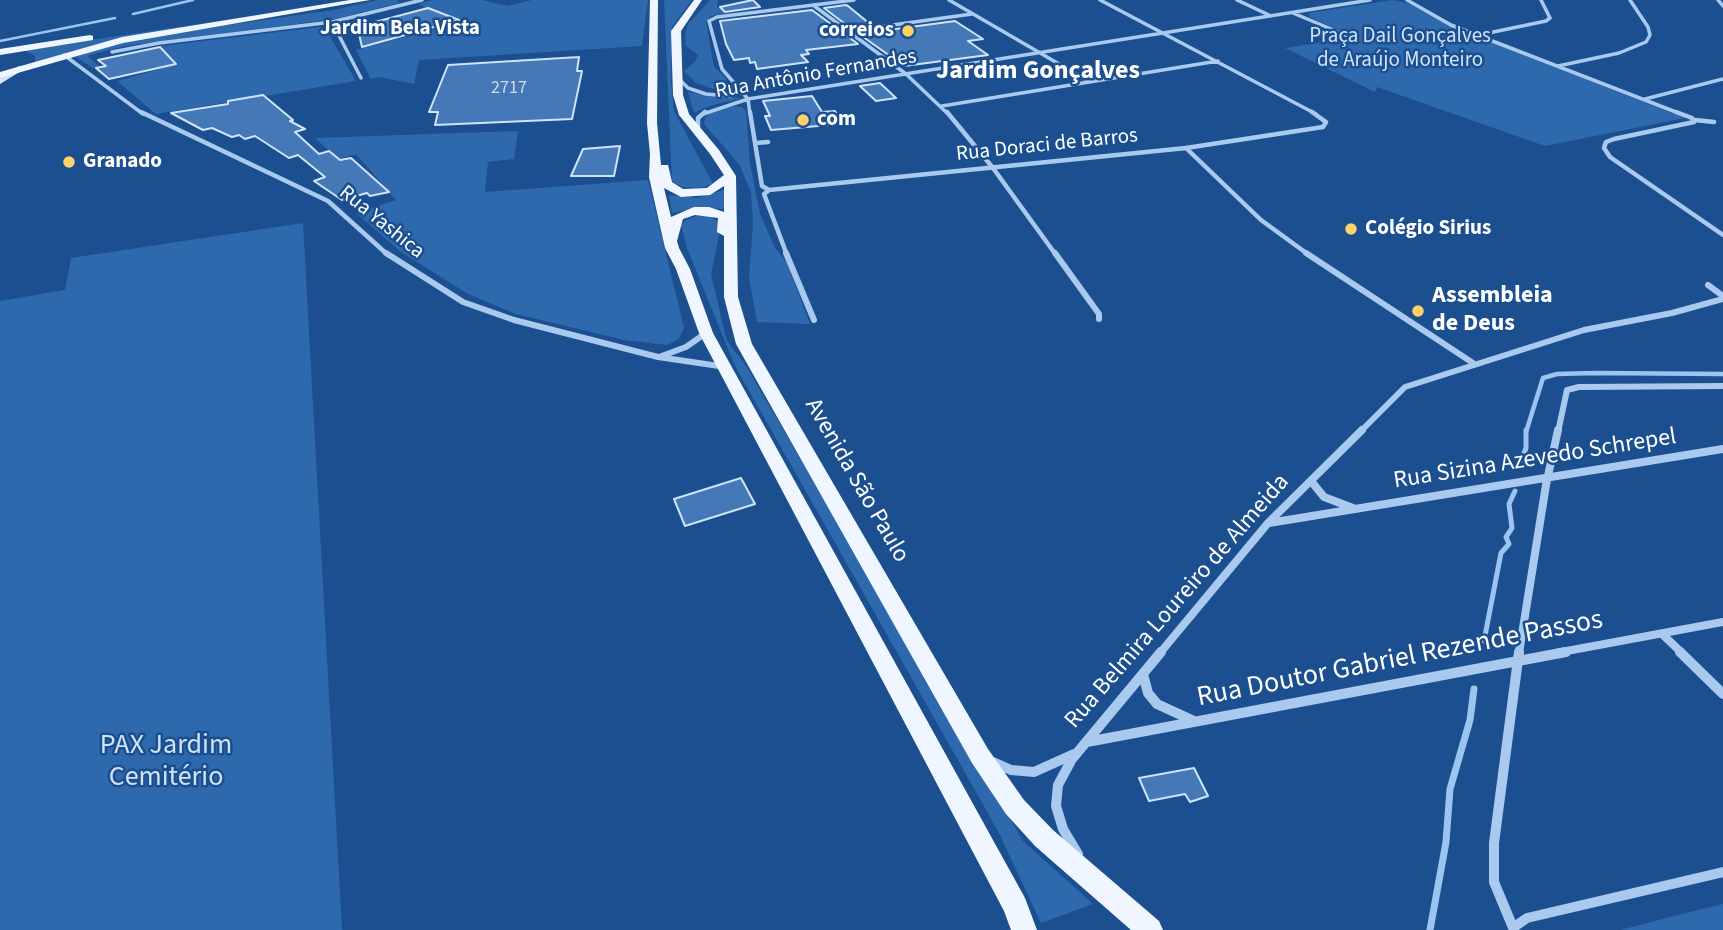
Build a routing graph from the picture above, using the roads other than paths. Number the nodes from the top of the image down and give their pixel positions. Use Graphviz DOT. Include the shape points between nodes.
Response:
graph roads {
  1 [pos="336,0"];
  2 [pos="366,0"];
  3 [pos="405,0"];
  4 [pos="422,0"];
  5 [pos="698,0"];
  6 [pos="854,0"];
  7 [pos="949,0"];
  8 [pos="1100,0"];
  9 [pos="1237,0"];
  10 [pos="1370,0"];
  11 [pos="1407,0"];
  12 [pos="1541,0"];
  13 [pos="1630,0"];
  14 [pos="1718,0"];
  15 [pos="655,2"];
  16 [pos="413,3"];
  17 [pos="813,5"];
  18 [pos="1723,6"];
  19 [pos="1292,12"];
  20 [pos="973,14"];
  21 [pos="1272,16"];
  22 [pos="332,22"];
  23 [pos="849,32"];
  24 [pos="1164,33"];
  25 [pos="1478,35"];
  26 [pos="1350,37"];
  27 [pos="0,52"];
  28 [pos="112,52"];
  29 [pos="1039,52"];
  30 [pos="68,58"];
  31 [pos="1218,61"];
  32 [pos="1558,66"];
  33 [pos="22,68"];
  34 [pos="676,74"];
  35 [pos="906,74"];
  36 [pos="0,75"];
  37 [pos="361,78"];
  38 [pos="1723,79"];
  39 [pos="0,81"];
  40 [pos="1091,83"];
  41 [pos="744,92"];
  42 [pos="748,99"];
  43 [pos="1644,99"];
  44 [pos="942,106"];
  45 [pos="1669,109"];
  46 [pos="1704,117"];
  47 [pos="1694,119"];
  48 [pos="1714,122"];
  49 [pos="1671,127"];
  50 [pos="698,131"];
  51 [pos="653,134"];
  52 [pos="768,142"];
  53 [pos="756,143"];
  54 [pos="1186,148"];
  55 [pos="993,168"];
  56 [pos="730,176"];
  57 [pos="769,190"];
  58 [pos="1723,235"];
  59 [pos="672,248"];
  60 [pos="1708,285"];
  61 [pos="731,297"];
  62 [pos="1723,298"];
  63 [pos="1099,319"];
  64 [pos="814,320"];
  65 [pos="706,333"];
  66 [pos="658,357"];
  67 [pos="1473,363"];
  68 [pos="727,368"];
  69 [pos="1723,386"];
  70 [pos="1723,449"];
  71 [pos="1548,477"];
  72 [pos="1311,481"];
  73 [pos="1354,509"];
  74 [pos="1268,523"];
  75 [pos="1723,622"];
  76 [pos="1662,634"];
  77 [pos="1518,661"];
  78 [pos="1143,674"];
  79 [pos="1723,694"];
  80 [pos="1195,722"];
  81 [pos="1086,742"];
  82 [pos="1077,752"];
  83 [pos="980,756"];
  84 [pos="1723,872"];
  85 [pos="1106,891"];
  86 [pos="1514,929"];
  87 [pos="1024,930"];
  88 [pos="1150,930"];
  1 -- 27 [label="main road"];
  2 -- 30 [label="main road" via="141,36"];
  3 -- 16 [label="street"];
  4 -- 16 [label="street"];
  5 -- 34 [label="main road" via="676,30"];
  6 -- 17 [label="street"];
  7 -- 20 [label="street"];
  8 -- 24 [label="street"];
  9 -- 21 [label="street"];
  10 -- 19 [label="street, Rua Antônio Fernandes"];
  11 -- 25 [label="street"];
  12 -- 25 [label="street" via="1550,18 1546,21"];
  13 -- 32 [label="street" via="1648,27 1646,42 1619,53"];
  14 -- 18 [label="street"];
  15 -- 51 [label="main road"];
  16 -- 22 [label="street"];
  17 -- 23 [label="street"];
  17 -- 41 [label="street" via="711,18 722,69"];
  19 -- 21 [label="street, Rua Antônio Fernandes"];
  19 -- 26 [label="street"];
  20 -- 23 [label="street"];
  20 -- 29 [label="street"];
  21 -- 24 [label="street, Rua Antônio Fernandes"];
  22 -- 28 [label="street"];
  22 -- 37 [label="street"];
  23 -- 35 [label="street"];
  24 -- 29 [label="street, Rua Antônio Fernandes"];
  24 -- 31 [label="street"];
  25 -- 32 [label="street"];
  27 -- 33 [label="main road" via="26,57"];
  29 -- 35 [label="street, Rua Antônio Fernandes"];
  29 -- 40 [label="street"];
  30 -- 33 [label="main road"];
  30 -- 39 [label="main road"];
  30 -- 66 [label="street, Rua Yashica" via="142,113 328,201 389,256 463,302"];
  31 -- 40 [label="street"];
  31 -- 54 [label="street, Rua Doraci de Barros" via="1326,122 1323,127"];
  32 -- 43 [label="street"];
  33 -- 36 [label="main road"];
  33 -- 39 [label="main road"];
  34 -- 41 [label="street, Rua Antônio Fernandes" via="683,85 697,92 729,96"];
  34 -- 50 [label="main road" via="680,106"];
  35 -- 42 [label="street, Rua Antônio Fernandes"];
  35 -- 44 [label="street"];
  38 -- 43 [label="street"];
  40 -- 44 [label="street"];
  41 -- 42 [label="street"];
  42 -- 50 [label="street, Rua Antônio Fernandes" via="706,111 698,118"];
  42 -- 53 [label="street"];
  43 -- 45 [label="street"];
  44 -- 55 [label="street"];
  45 -- 47 [label="street"];
  45 -- 49 [label="street" via="1679,119"];
  46 -- 47 [label="street"];
  47 -- 48 [label="street"];
  47 -- 49 [label="street"];
  49 -- 58 [label="street" via="1614,139 1604,148"];
  50 -- 56 [label="main road"];
  51 -- 56 [label="main road" via="661,139 666,184 673,190 710,191"];
  51 -- 59 [label="main road" via="656,177"];
  52 -- 53 [label="street"];
  53 -- 57 [label="street" via="762,186"];
  54 -- 55 [label="street, Rua Doraci de Barros"];
  54 -- 67 [label="street" via="1287,240"];
  55 -- 57 [label="street, Rua Doraci de Barros"];
  55 -- 63 [label="street"];
  56 -- 61 [label="main road, Avenida São Paulo"];
  57 -- 64 [label="street" via="764,194 774,223"];
  59 -- 61 [label="main road" via="677,217 703,211 725,216 721,288"];
  59 -- 65 [label="main road"];
  60 -- 62 [label="street"];
  61 -- 83 [label="main road, Avenida São Paulo" via="744,344"];
  62 -- 67 [label="street, Rua Belmira Loureiro de Almeida" via="1584,330"];
  65 -- 66 [label="street"];
  65 -- 68 [label="main road"];
  66 -- 68 [label="street, Rua Yashica"];
  67 -- 72 [label="street, Rua Belmira Loureiro de Almeida" via="1405,387"];
  68 -- 87 [label="main road" via="1016,907"];
  69 -- 71 [label="street" via="1567,390"];
  70 -- 71 [label="street, Rua Sizina Azevedo Schrepel"];
  71 -- 73 [label="street, Rua Sizina Azevedo Schrepel"];
  71 -- 77 [label="street"];
  72 -- 73 [label="street" via="1324,497"];
  72 -- 74 [label="street, Rua Belmira Loureiro de Almeida"];
  73 -- 74 [label="street, Rua Sizina Azevedo Schrepel"];
  74 -- 78 [label="street, Rua Belmira Loureiro de Almeida"];
  75 -- 76 [label="street, Rua Doutor Gabriel Rezende Passos"];
  76 -- 77 [label="street, Rua Doutor Gabriel Rezende Passos"];
  76 -- 79 [label="street"];
  77 -- 80 [label="street, Rua Doutor Gabriel Rezende Passos"];
  77 -- 86 [label="street" via="1494,843 1494,882"];
  78 -- 80 [label="street" via="1148,693 1157,704"];
  78 -- 81 [label="street, Rua Belmira Loureiro de Almeida"];
  80 -- 81 [label="street, Rua Doutor Gabriel Rezende Passos"];
  81 -- 82 [label="street, Rua Belmira Loureiro de Almeida"];
  82 -- 83 [label="street, Rua Belmira Loureiro de Almeida" via="1034,772 1011,770"];
  82 -- 85 [label="street, Rua Belmira Loureiro de Almeida" via="1058,785 1056,806 1068,841"];
  83 -- 85 [label="main road, Avenida São Paulo" via="1015,807"];
  84 -- 86 [label="street" via="1527,918"];
  85 -- 88 [label="main road, Avenida São Paulo"];
}
